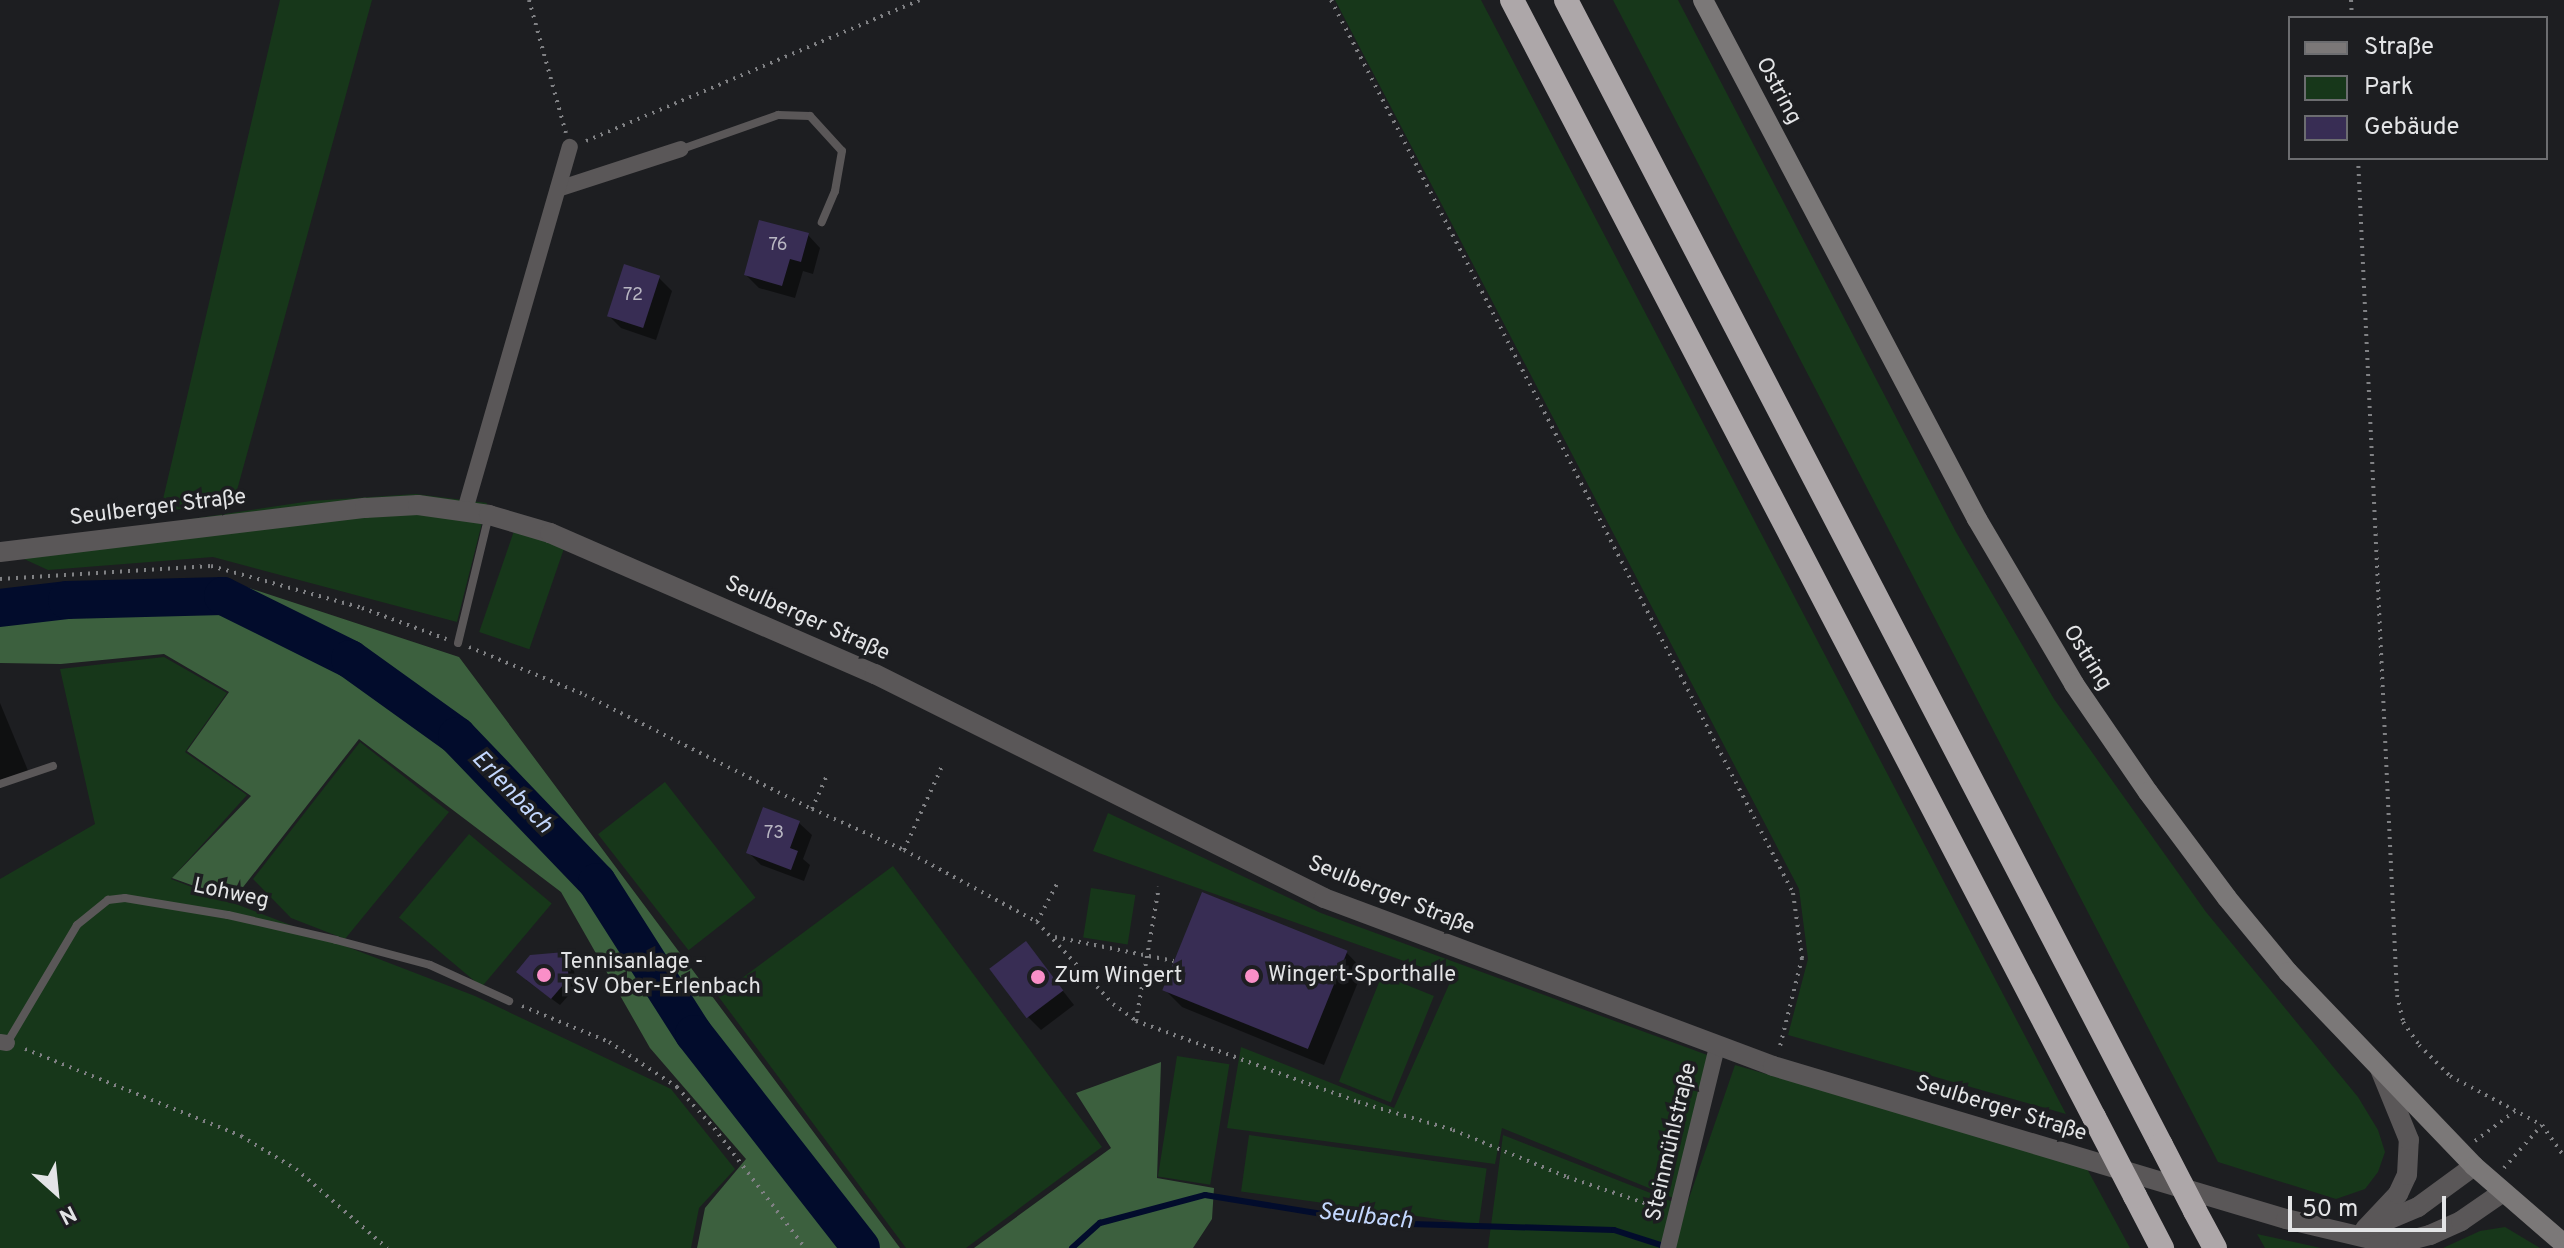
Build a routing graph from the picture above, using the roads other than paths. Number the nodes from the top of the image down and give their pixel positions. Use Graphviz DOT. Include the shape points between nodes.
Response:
graph roads {
  1 [pos="1512,0"];
  2 [pos="1566,0"];
  3 [pos="1703,0"];
  4 [pos="570,147"];
  5 [pos="681,149"];
  6 [pos="558,189"];
  7 [pos="822,222"];
  8 [pos="465,510"];
  9 [pos="489,515"];
  10 [pos="0,552"];
  11 [pos="458,643"];
  12 [pos="53,766"];
  13 [pos="0,784"];
  14 [pos="509,1001"];
  15 [pos="4,1043"];
  16 [pos="1717,1047"];
  17 [pos="2380,1069"];
  18 [pos="2468,1158"];
  19 [pos="2497,1186"];
  20 [pos="2365,1229"];
  21 [pos="2338,1231"];
  22 [pos="2564,1244"];
  23 [pos="1668,1248"];
  24 [pos="2162,1248"];
  25 [pos="2215,1248"];
  1 -- 24 [label="highway, bridge"];
  2 -- 25 [label="highway, bridge"];
  3 -- 17 [label="main road, Ostring" via="1977,519 2074,684 2227,898"];
  4 -- 6 [label="street"];
  5 -- 6 [label="street"];
  5 -- 7 [label="lane" via="778,115 810,116 842,151 835,191"];
  6 -- 8 [label="street"];
  8 -- 9 [label="street, Seulberger Straße"];
  8 -- 10 [label="street, Seulberger Straße" via="418,505 327,511"];
  9 -- 11 [label="lane"];
  9 -- 16 [label="street, Seulberger Straße" via="550,533 875,674 1324,898"];
  12 -- 13 [label="lane"];
  14 -- 15 [label="lane, Lohweg" via="430,965 228,915 125,898 108,900 77,925"];
  16 -- 21 [label="street, Seulberger Straße"];
  16 -- 23 [label="street, Steinmühlstraße"];
  17 -- 18 [label="main road, Ostring"];
  17 -- 20 [label="street" via="2409,1140 2407,1175 2398,1194"];
  18 -- 19 [label="main road, Ostring"];
  18 -- 20 [label="street" via="2418,1207"];
  19 -- 21 [label="street, Seulberger Straße" via="2461,1221 2407,1241 2379,1241"];
  19 -- 22 [label="main road, Ostring"];
  20 -- 21 [label="street"];
}
